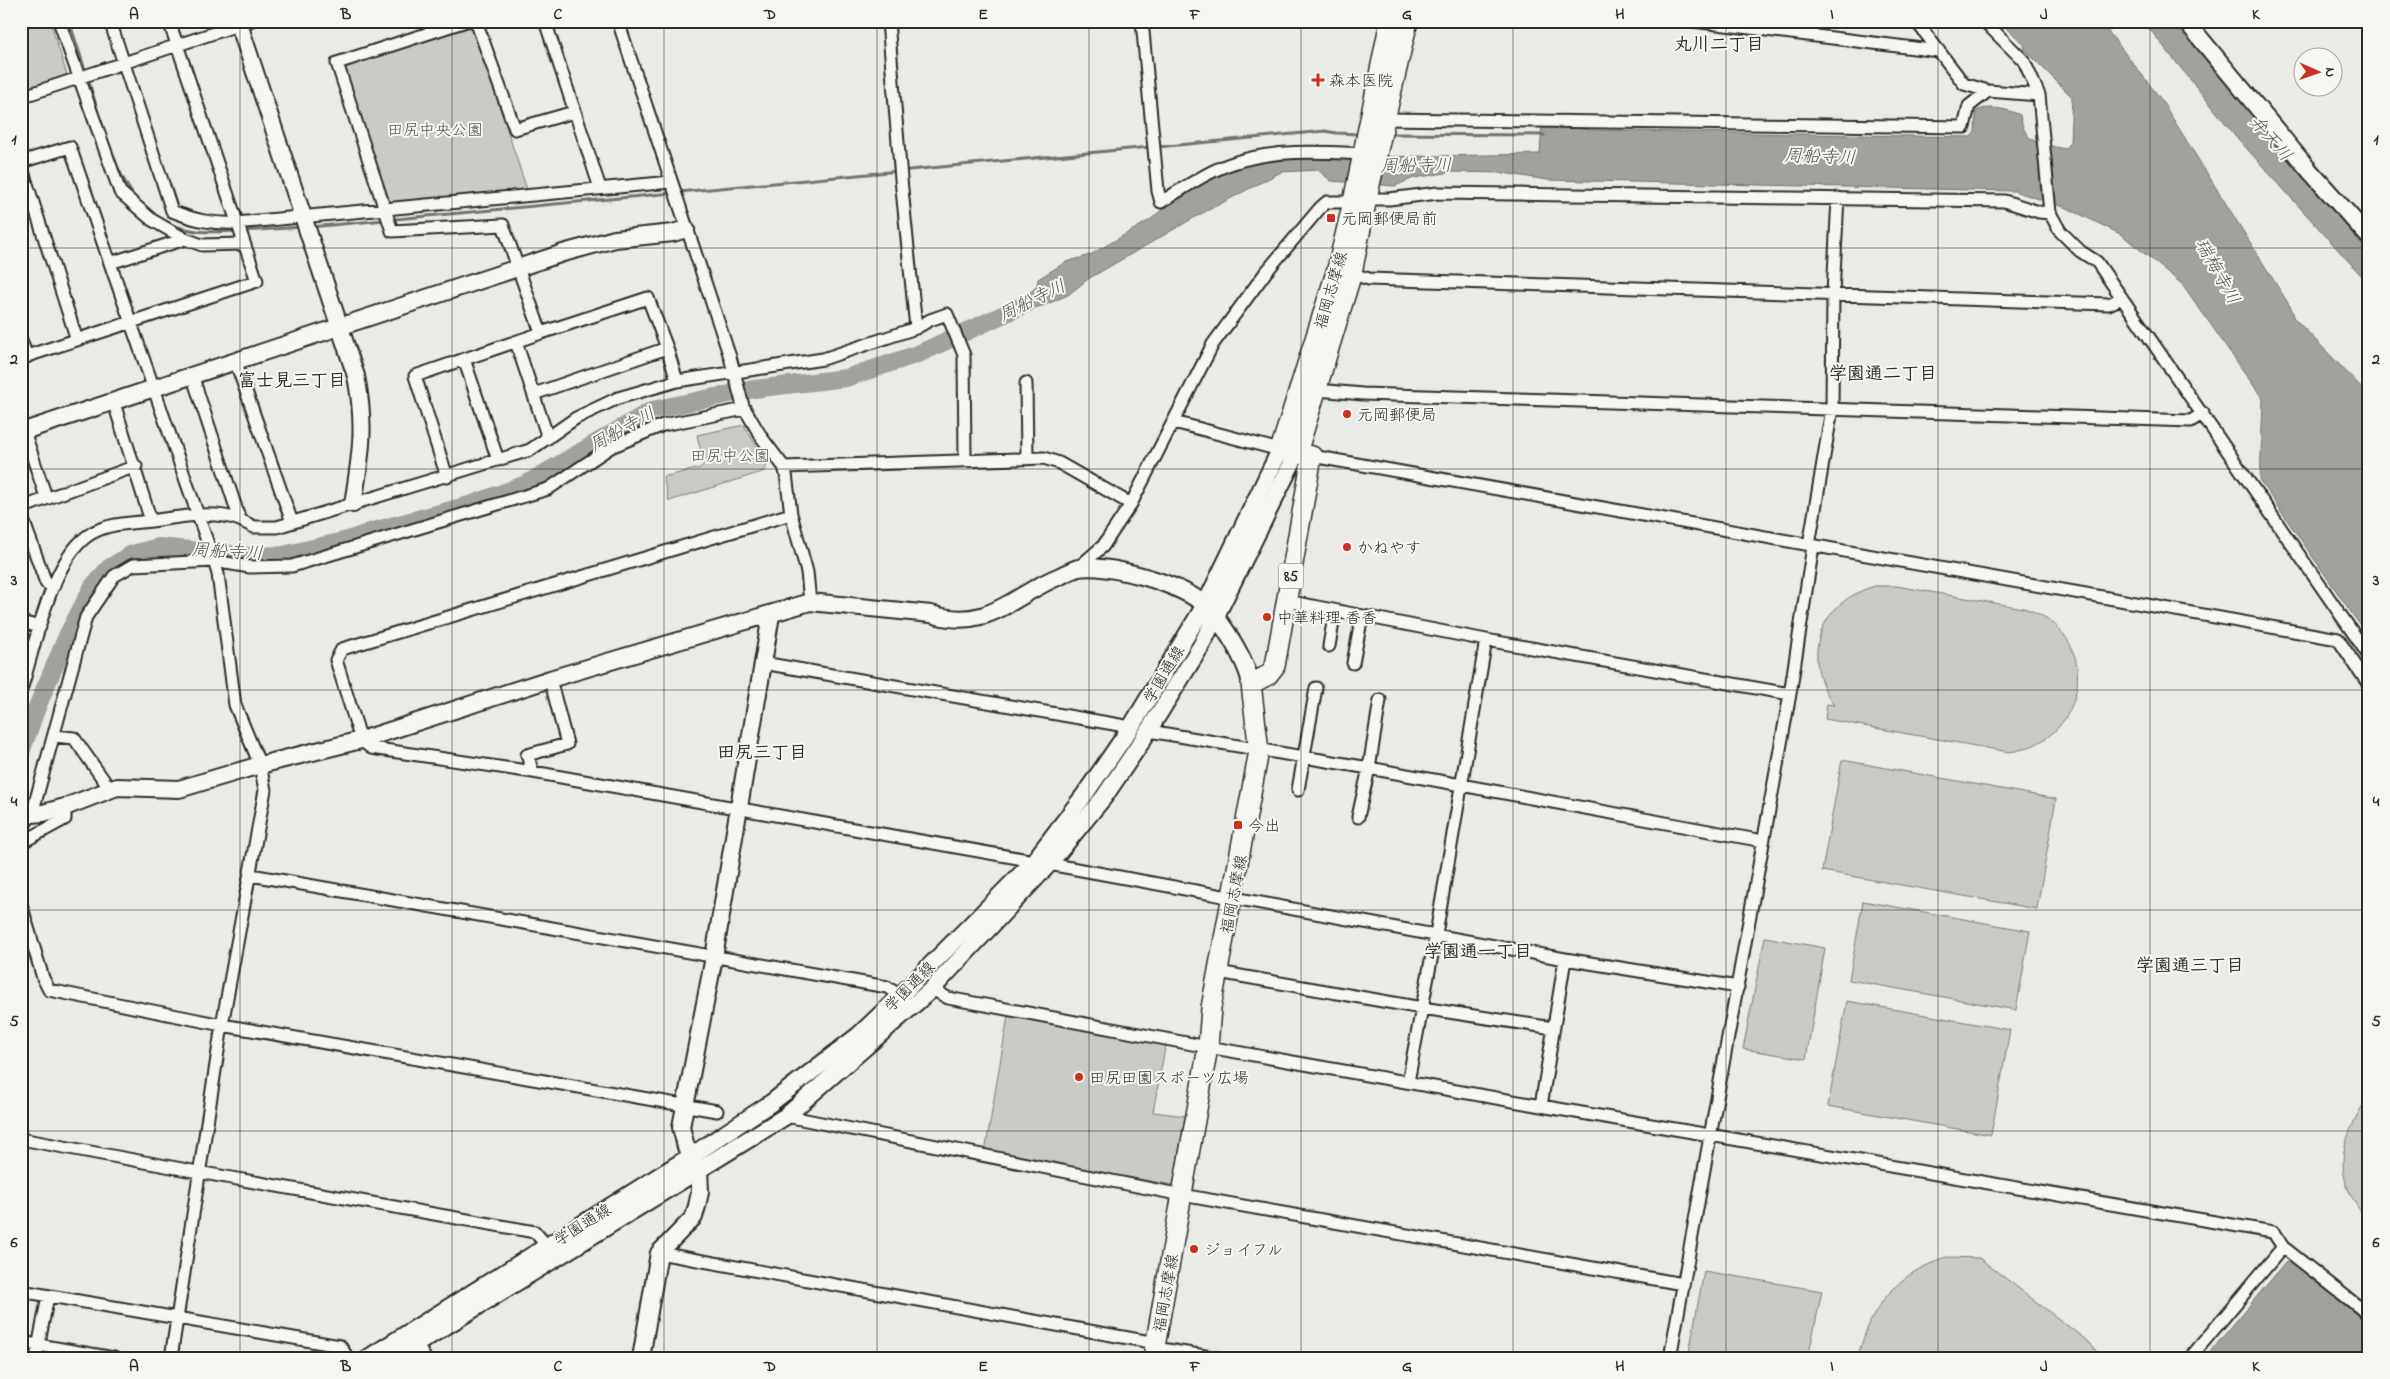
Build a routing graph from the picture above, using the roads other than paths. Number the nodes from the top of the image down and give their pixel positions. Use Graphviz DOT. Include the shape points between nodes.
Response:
graph roads {
  1 [pos="59,21"];
  2 [pos="110,21"];
  3 [pos="169,21"];
  4 [pos="466,21"];
  5 [pos="476,21"];
  6 [pos="545,21"];
  7 [pos="618,21"];
  8 [pos="888,21"];
  9 [pos="1142,21"];
  10 [pos="1390,21"];
  11 [pos="1408,21"];
  12 [pos="1693,21"];
  13 [pos="1916,21"];
  14 [pos="1984,21"];
  15 [pos="2186,21"];
  16 [pos="243,23"];
  17 [pos="441,26"];
  18 [pos="177,47"];
  19 [pos="1939,51"];
  20 [pos="123,62"];
  21 [pos="85,76"];
  22 [pos="1988,91"];
  23 [pos="2039,95"];
  24 [pos="21,97"];
  25 [pos="574,112"];
  26 [pos="1378,120"];
  27 [pos="1364,154"];
  28 [pos="21,163"];
  29 [pos="671,182"];
  30 [pos="600,188"];
  31 [pos="1363,198"];
  32 [pos="1838,198"];
  33 [pos="383,208"];
  34 [pos="2050,213"];
  35 [pos="304,216"];
  36 [pos="236,222"];
  37 [pos="686,229"];
  38 [pos="2369,237"];
  39 [pos="185,239"];
  40 [pos="243,244"];
  41 [pos="110,263"];
  42 [pos="518,269"];
  43 [pos="1344,272"];
  44 [pos="1834,293"];
  45 [pos="2122,298"];
  46 [pos="129,322"];
  47 [pos="340,326"];
  48 [pos="916,328"];
  49 [pos="541,332"];
  50 [pos="21,340"];
  51 [pos="77,340"];
  52 [pos="516,342"];
  53 [pos="667,348"];
  54 [pos="24,358"];
  55 [pos="464,359"];
  56 [pos="235,360"];
  57 [pos="734,373"];
  58 [pos="192,375"];
  59 [pos="677,380"];
  60 [pos="1026,383"];
  61 [pos="153,388"];
  62 [pos="1318,390"];
  63 [pos="534,394"];
  64 [pos="113,400"];
  65 [pos="744,407"];
  66 [pos="1832,409"];
  67 [pos="2203,413"];
  68 [pos="1174,422"];
  69 [pos="23,431"];
  70 [pos="548,438"];
  71 [pos="1296,453"];
  72 [pos="1027,458"];
  73 [pos="965,459"];
  74 [pos="498,460"];
  75 [pos="136,466"];
  76 [pos="784,466"];
  77 [pos="446,477"];
  78 [pos="46,497"];
  79 [pos="353,504"];
  80 [pos="1131,504"];
  81 [pos="21,508"];
  82 [pos="21,514"];
  83 [pos="791,514"];
  84 [pos="198,516"];
  85 [pos="240,520"];
  86 [pos="151,521"];
  87 [pos="292,522"];
  88 [pos="1811,545"];
  89 [pos="214,561"];
  90 [pos="1078,568"];
  91 [pos="54,586"];
  92 [pos="1287,601"];
  93 [pos="810,602"];
  94 [pos="1210,611"];
  95 [pos="1335,611"];
  96 [pos="771,615"];
  97 [pos="1362,616"];
  98 [pos="21,622"];
  99 [pos="40,627"];
  100 [pos="1486,640"];
  101 [pos="1329,646"];
  102 [pos="2369,656"];
  103 [pos="763,663"];
  104 [pos="1353,663"];
  105 [pos="23,677"];
  106 [pos="550,679"];
  107 [pos="1252,684"];
  108 [pos="2369,685"];
  109 [pos="1316,688"];
  110 [pos="21,690"];
  111 [pos="1790,694"];
  112 [pos="1380,700"];
  113 [pos="1131,727"];
  114 [pos="1149,731"];
  115 [pos="54,736"];
  116 [pos="361,740"];
  117 [pos="1259,751"];
  118 [pos="1303,757"];
  119 [pos="260,765"];
  120 [pos="1369,768"];
  121 [pos="533,772"];
  122 [pos="1462,787"];
  123 [pos="110,790"];
  124 [pos="1298,790"];
  125 [pos="65,807"];
  126 [pos="740,809"];
  127 [pos="1358,817"];
  128 [pos="25,818"];
  129 [pos="1763,840"];
  130 [pos="21,843"];
  131 [pos="1041,862"];
  132 [pos="251,875"];
  133 [pos="1232,899"];
  134 [pos="21,904"];
  135 [pos="1436,934"];
  136 [pos="714,957"];
  137 [pos="1566,959"];
  138 [pos="1218,972"];
  139 [pos="1738,987"];
  140 [pos="932,989"];
  141 [pos="900,996"];
  142 [pos="1422,1008"];
  143 [pos="222,1024"];
  144 [pos="1553,1028"];
  145 [pos="1208,1047"];
  146 [pos="1408,1082"];
  147 [pos="685,1105"];
  148 [pos="1541,1106"];
  149 [pos="717,1110"];
  150 [pos="786,1116"];
  151 [pos="1711,1134"];
  152 [pos="21,1139"];
  153 [pos="695,1163"];
  154 [pos="198,1172"];
  155 [pos="1182,1195"];
  156 [pos="547,1246"];
  157 [pos="2283,1247"];
  158 [pos="659,1253"];
  159 [pos="1684,1284"];
  160 [pos="21,1291"];
  161 [pos="48,1296"];
  162 [pos="2369,1315"];
  163 [pos="176,1318"];
  164 [pos="21,1342"];
  165 [pos="38,1345"];
  166 [pos="1155,1349"];
  167 [pos="420,1351"];
  168 [pos="36,1358"];
  169 [pos="114,1358"];
  170 [pos="171,1358"];
  171 [pos="348,1358"];
  172 [pos="368,1358"];
  173 [pos="394,1358"];
  174 [pos="640,1358"];
  175 [pos="1218,1358"];
  176 [pos="1670,1358"];
  177 [pos="2190,1358"];
  1 -- 21 [label="street"];
  2 -- 20 [label="street"];
  3 -- 18 [label="street"];
  4 -- 17 [label="street"];
  5 -- 25 [label="street" via="515,129"];
  6 -- 25 [label="street"];
  7 -- 29 [label="street"];
  8 -- 48 [label="street"];
  9 -- 27 [label="street" via="1161,202 1232,163 1292,154"];
  10 -- 26 [label="main road, 福岡志摩線 / 85"];
  11 -- 26 [label="main road, 福岡志摩線 / 85"];
  12 -- 19 [label="street"];
  13 -- 19 [label="street"];
  14 -- 23 [label="street" via="2024,61"];
  15 -- 38 [label="street"];
  16 -- 18 [label="street"];
  16 -- 35 [label="street"];
  17 -- 33 [label="street" via="338,63"];
  18 -- 20 [label="street"];
  18 -- 36 [label="street"];
  19 -- 22 [label="street" via="1964,84"];
  20 -- 21 [label="street"];
  20 -- 36 [label="street" via="172,211 212,224"];
  21 -- 24 [label="street"];
  21 -- 39 [label="street" via="120,192 152,220"];
  22 -- 23 [label="street"];
  22 -- 26 [label="street" via="1969,106 1964,127"];
  23 -- 34 [label="street"];
  25 -- 30 [label="street"];
  26 -- 27 [label="main road, 福岡志摩線 / 85"];
  26 -- 31 [label="main road, 85"];
  27 -- 31 [label="main road, 福岡志摩線 / 85"];
  28 -- 41 [label="street" via="70,147"];
  28 -- 51 [label="street"];
  29 -- 30 [label="street"];
  29 -- 37 [label="street"];
  30 -- 33 [label="street"];
  31 -- 32 [label="street" via="1389,200 1438,193"];
  31 -- 43 [label="main road, 福岡志摩線 / 85"];
  31 -- 68 [label="street" via="1327,202 1266,272 1214,344"];
  32 -- 34 [label="street" via="2004,201"];
  32 -- 44 [label="street"];
  33 -- 35 [label="street"];
  33 -- 42 [label="street" via="392,231 503,225"];
  34 -- 45 [label="street" via="2060,231 2097,262"];
  35 -- 36 [label="street"];
  35 -- 47 [label="street"];
  36 -- 40 [label="street"];
  37 -- 42 [label="street" via="615,239"];
  37 -- 57 [label="street"];
  39 -- 40 [label="street" via="202,245"];
  39 -- 41 [label="street"];
  40 -- 46 [label="street" via="256,281"];
  41 -- 46 [label="street"];
  42 -- 47 [label="street"];
  42 -- 49 [label="street"];
  43 -- 44 [label="street" via="1369,279"];
  43 -- 62 [label="main road, 福岡志摩線 / 85"];
  43 -- 71 [label="main road, 福岡志摩線 / 85"];
  44 -- 45 [label="street" via="2109,304"];
  44 -- 66 [label="street"];
  45 -- 67 [label="street"];
  46 -- 51 [label="street"];
  46 -- 61 [label="street"];
  47 -- 56 [label="street"];
  47 -- 79 [label="street" via="362,407 361,453"];
  48 -- 57 [label="street" via="823,359"];
  48 -- 73 [label="street" via="947,314 964,354"];
  49 -- 52 [label="street"];
  49 -- 53 [label="street" via="648,298"];
  50 -- 54 [label="street"];
  51 -- 54 [label="street"];
  52 -- 55 [label="street"];
  52 -- 63 [label="street"];
  53 -- 59 [label="street"];
  53 -- 63 [label="street"];
  55 -- 74 [label="street"];
  55 -- 77 [label="street" via="415,376"];
  56 -- 58 [label="street"];
  56 -- 87 [label="street"];
  57 -- 59 [label="street"];
  57 -- 65 [label="street"];
  58 -- 61 [label="street"];
  58 -- 85 [label="street"];
  59 -- 70 [label="street" via="595,408"];
  60 -- 72 [label="street"];
  61 -- 64 [label="street"];
  61 -- 84 [label="street"];
  62 -- 66 [label="street"];
  62 -- 71 [label="main road, 福岡志摩線 / 85"];
  63 -- 70 [label="street"];
  64 -- 69 [label="street"];
  64 -- 75 [label="street"];
  65 -- 76 [label="street"];
  65 -- 89 [label="street" via="663,425 611,447 548,489 292,566 250,567"];
  66 -- 67 [label="street" via="2191,421"];
  66 -- 88 [label="street"];
  67 -- 102 [label="street"];
  68 -- 71 [label="street"];
  68 -- 80 [label="street"];
  69 -- 78 [label="street"];
  70 -- 74 [label="street" via="530,450"];
  71 -- 88 [label="street"];
  71 -- 92 [label="main road, 福岡志摩線 / 85"];
  71 -- 94 [label="street, 学園通線"];
  72 -- 73 [label="street"];
  72 -- 80 [label="street" via="1044,458 1059,463"];
  73 -- 76 [label="street"];
  74 -- 77 [label="street"];
  75 -- 78 [label="street"];
  75 -- 86 [label="street"];
  76 -- 83 [label="street"];
  77 -- 79 [label="street"];
  78 -- 81 [label="street"];
  79 -- 87 [label="street"];
  80 -- 90 [label="street" via="1102,546"];
  82 -- 91 [label="street" via="46,583"];
  83 -- 93 [label="street" via="807,572"];
  83 -- 116 [label="street" via="342,649 336,660"];
  84 -- 85 [label="street" via="229,516"];
  84 -- 86 [label="street"];
  84 -- 89 [label="street"];
  85 -- 87 [label="street" via="265,528"];
  86 -- 91 [label="street" via="110,526 83,538 65,560"];
  88 -- 108 [label="street" via="2338,639"];
  88 -- 111 [label="street"];
  89 -- 115 [label="street" via="133,565 114,576 86,617"];
  89 -- 119 [label="street" via="235,706"];
  90 -- 93 [label="street" via="1051,579 1004,608 970,618 950,620 931,614"];
  90 -- 94 [label="street" via="1107,569 1164,583"];
  91 -- 99 [label="street"];
  92 -- 95 [label="street"];
  92 -- 107 [label="main road, 福岡志摩線 / 85" via="1275,666 1268,675"];
  93 -- 96 [label="street"];
  94 -- 107 [label="street" via="1239,655"];
  94 -- 113 [label="street, 学園通線"];
  94 -- 114 [label="street, 学園通線" via="1202,646"];
  95 -- 97 [label="street"];
  95 -- 101 [label="street"];
  96 -- 103 [label="street"];
  96 -- 106 [label="street"];
  97 -- 100 [label="street"];
  97 -- 104 [label="street"];
  98 -- 99 [label="street"];
  99 -- 105 [label="street"];
  100 -- 111 [label="street"];
  100 -- 122 [label="street"];
  103 -- 113 [label="street"];
  103 -- 126 [label="street"];
  105 -- 110 [label="street"];
  106 -- 116 [label="street"];
  106 -- 121 [label="street" via="567,744 527,755"];
  107 -- 117 [label="main road, 福岡志摩線"];
  109 -- 118 [label="street"];
  111 -- 129 [label="street"];
  112 -- 120 [label="street"];
  113 -- 131 [label="street, 学園通線"];
  114 -- 117 [label="street"];
  114 -- 131 [label="street, 学園通線" via="1104,798"];
  115 -- 123 [label="street" via="74,738"];
  115 -- 128 [label="street"];
  116 -- 119 [label="street"];
  116 -- 121 [label="street" via="371,748"];
  117 -- 118 [label="street"];
  117 -- 133 [label="main road, 福岡志摩線"];
  118 -- 120 [label="street"];
  118 -- 124 [label="street"];
  119 -- 123 [label="street" via="179,789 117,786"];
  119 -- 132 [label="street" via="266,790"];
  120 -- 122 [label="street"];
  120 -- 127 [label="street"];
  121 -- 126 [label="street"];
  122 -- 129 [label="street"];
  122 -- 135 [label="street"];
  123 -- 125 [label="street"];
  125 -- 128 [label="street"];
  125 -- 130 [label="street" via="65,819"];
  126 -- 131 [label="street"];
  126 -- 136 [label="street"];
  129 -- 139 [label="street"];
  131 -- 133 [label="street"];
  131 -- 140 [label="street, 学園通線"];
  131 -- 141 [label="street, 学園通線"];
  132 -- 136 [label="street"];
  132 -- 143 [label="street"];
  133 -- 135 [label="street"];
  133 -- 138 [label="main road, 福岡志摩線"];
  134 -- 143 [label="street" via="49,990"];
  135 -- 137 [label="street"];
  135 -- 142 [label="street"];
  136 -- 141 [label="street" via="887,987"];
  136 -- 147 [label="street"];
  137 -- 139 [label="street"];
  137 -- 144 [label="street"];
  138 -- 142 [label="street"];
  138 -- 145 [label="main road, 福岡志摩線"];
  139 -- 151 [label="street"];
  140 -- 145 [label="street" via="948,998"];
  140 -- 150 [label="street, 学園通線"];
  141 -- 153 [label="street, 学園通線" via="859,1035"];
  142 -- 144 [label="street"];
  142 -- 146 [label="street"];
  143 -- 147 [label="street"];
  143 -- 154 [label="street"];
  144 -- 148 [label="street"];
  145 -- 146 [label="street"];
  145 -- 155 [label="main road, 福岡志摩線"];
  146 -- 148 [label="street"];
  147 -- 149 [label="street"];
  147 -- 153 [label="street" via="681,1127 686,1148"];
  148 -- 151 [label="street"];
  150 -- 153 [label="street, 学園通線"];
  150 -- 155 [label="street"];
  151 -- 157 [label="street" via="2273,1232"];
  151 -- 159 [label="street"];
  152 -- 154 [label="street"];
  153 -- 156 [label="street, 学園通線"];
  153 -- 158 [label="street" via="700,1192 694,1217"];
  153 -- 167 [label="street, 学園通線"];
  154 -- 156 [label="street" via="535,1232"];
  154 -- 163 [label="street"];
  155 -- 159 [label="street"];
  155 -- 166 [label="main road, 福岡志摩線"];
  156 -- 172 [label="street, 学園通線"];
  157 -- 162 [label="street"];
  157 -- 177 [label="street"];
  158 -- 166 [label="street"];
  158 -- 174 [label="street"];
  159 -- 176 [label="street"];
  160 -- 161 [label="street"];
  161 -- 163 [label="street"];
  161 -- 165 [label="street"];
  163 -- 170 [label="street"];
  163 -- 171 [label="street" via="340,1346"];
  164 -- 165 [label="street"];
  165 -- 168 [label="street"];
  165 -- 169 [label="street"];
  166 -- 175 [label="street"];
  167 -- 173 [label="street, 学園通線"];
}
